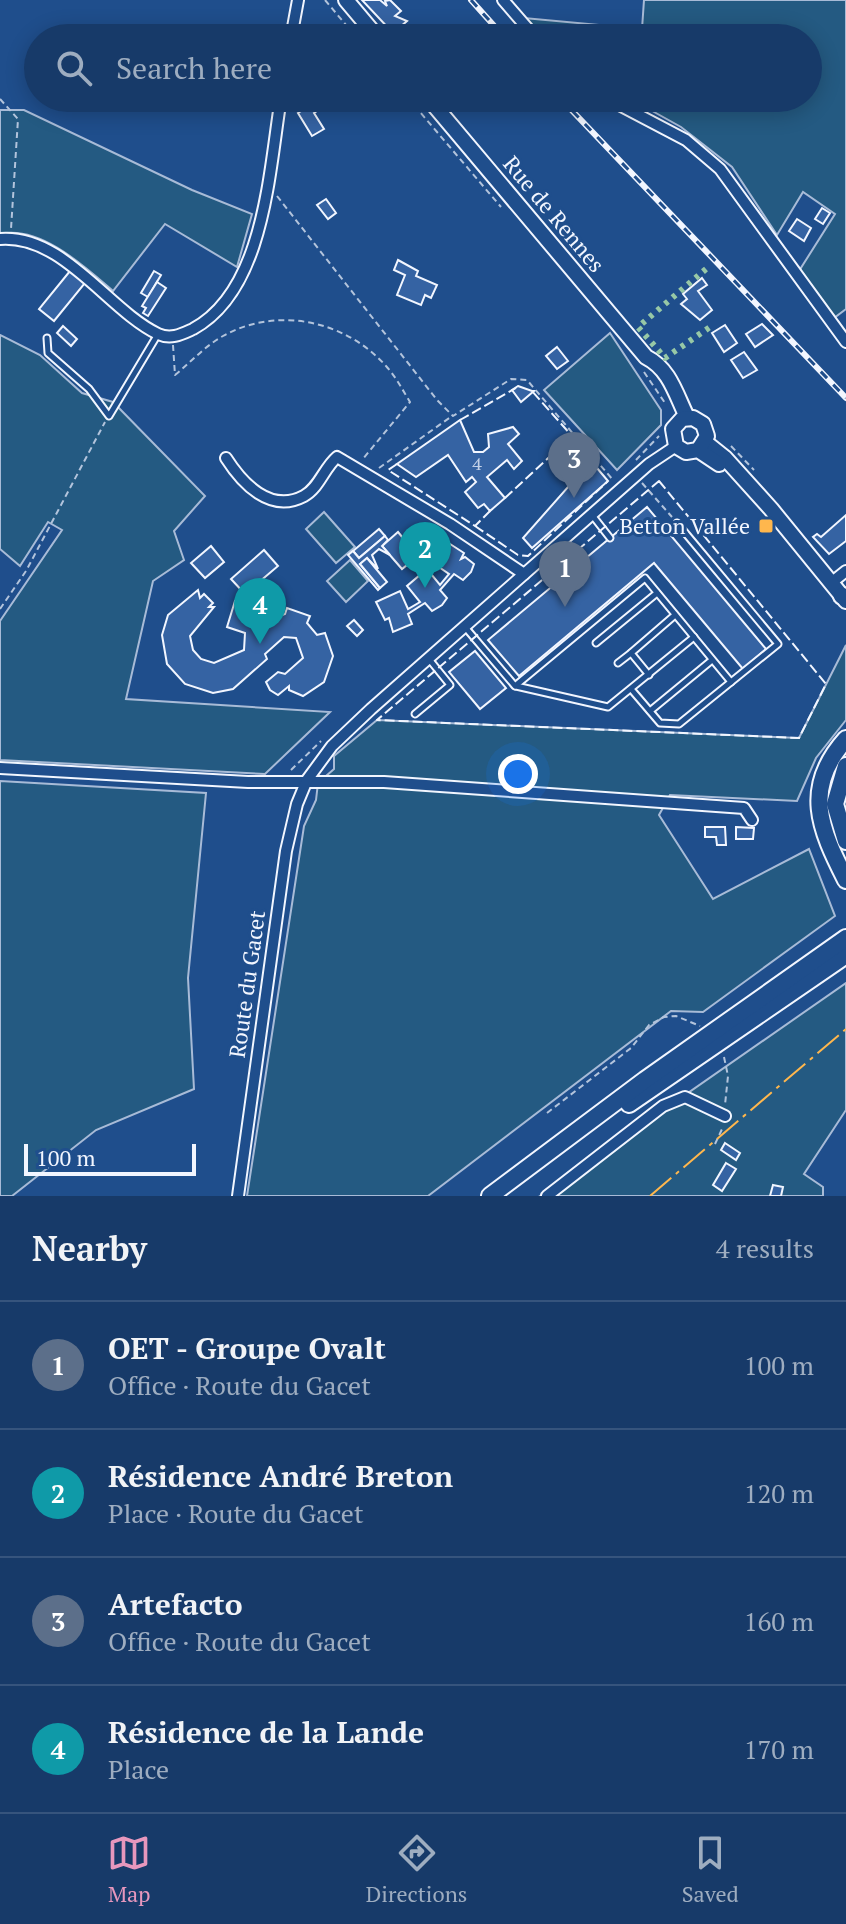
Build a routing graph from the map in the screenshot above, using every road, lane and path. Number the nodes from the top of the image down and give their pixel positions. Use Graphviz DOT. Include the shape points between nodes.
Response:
graph roads {
  1 [pos="298,0"];
  2 [pos="325,0"];
  3 [pos="346,0"];
  4 [pos="503,0"];
  5 [pos="294,24"];
  6 [pos="345,24"];
  7 [pos="366,24"];
  8 [pos="524,24"];
  9 [pos="0,99"];
  10 [pos="279,112"];
  11 [pos="440,112"];
  12 [pos="633,112"];
  13 [pos="267,183"];
  14 [pos="5,238"];
  15 [pos="158,334"];
  16 [pos="173,336"];
  17 [pos="47,338"];
  18 [pos="846,342"];
  19 [pos="109,416"];
  20 [pos="453,416"];
  21 [pos="683,419"];
  22 [pos="670,439"];
  23 [pos="702,446"];
  24 [pos="226,458"];
  25 [pos="634,462"];
  26 [pos="362,471"];
  27 [pos="636,476"];
  28 [pos="615,482"];
  29 [pos="592,515"];
  30 [pos="677,523"];
  31 [pos="610,538"];
  32 [pos="846,571"];
  33 [pos="524,574"];
  34 [pos="831,583"];
  35 [pos="657,593"];
  36 [pos="845,598"];
  37 [pos="0,609"];
  38 [pos="675,615"];
  39 [pos="465,627"];
  40 [pos="694,637"];
  41 [pos="596,643"];
  42 [pos="631,653"];
  43 [pos="428,659"];
  44 [pos="712,660"];
  45 [pos="618,663"];
  46 [pos="649,675"];
  47 [pos="731,682"];
  48 [pos="515,686"];
  49 [pos="631,689"];
  50 [pos="650,711"];
  51 [pos="415,714"];
  52 [pos="846,739"];
  53 [pos="846,766"];
  54 [pos="0,768"];
  55 [pos="307,780"];
  56 [pos="752,820"];
  57 [pos="846,841"];
  58 [pos="846,880"];
  59 [pos="846,938"];
  60 [pos="846,955"];
  61 [pos="704,1029"];
  62 [pos="724,1057"];
  63 [pos="547,1113"];
  64 [pos="725,1116"];
  65 [pos="569,1140"];
  66 [pos="715,1144"];
  67 [pos="238,1196"];
  68 [pos="490,1196"];
  69 [pos="547,1196"];
  1 -- 5 [label="street"];
  2 -- 6 [label="path"];
  3 -- 7 [label="main road"];
  4 -- 8 [label="street"];
  9 -- 14 [label="path" via="18,119"];
  10 -- 13 [label="street"];
  11 -- 21 [label="main road, Rue de Rennes" via="646,357"];
  12 -- 18 [label="street" via="686,140 720,169"];
  13 -- 16 [label="street" via="252,248 234,290 208,320"];
  13 -- 20 [label="path"];
  14 -- 15 [label="street" via="31,243 81,273"];
  15 -- 16 [label="street"];
  15 -- 19 [label="lane"];
  16 -- 26 [label="path" via="175,375 223,336 265,322 306,321 355,339 385,364 410,402"];
  17 -- 19 [label="lane" via="48,353 89,389"];
  19 -- 37 [label="path"];
  20 -- 26 [label="path"];
  20 -- 28 [label="path" via="511,379 527,380"];
  21 -- 22 [label="main road"];
  21 -- 23 [label="main road, Rue de Rennes" via="703,424"];
  22 -- 23 [label="main road" via="686,452"];
  22 -- 25 [label="path"];
  22 -- 27 [label="street, Route du Gacet"];
  23 -- 34 [label="main road, Rue de Rennes" via="725,458"];
  24 -- 26 [label="street" via="247,487 263,497 284,500 303,496 337,457"];
  26 -- 33 [label="street"];
  27 -- 29 [label="street, Route du Gacet"];
  27 -- 30 [label="path"];
  29 -- 31 [label="lane"];
  29 -- 33 [label="street, Route du Gacet"];
  30 -- 47 [label="lane" via="778,644"];
  32 -- 34 [label="street"];
  33 -- 39 [label="street, Route du Gacet"];
  34 -- 36 [label="main road, Rue de Rennes"];
  35 -- 38 [label="lane"];
  35 -- 41 [label="lane"];
  35 -- 48 [label="lane" via="643,576"];
  38 -- 40 [label="lane"];
  38 -- 42 [label="lane"];
  39 -- 43 [label="street, Route du Gacet"];
  39 -- 48 [label="lane"];
  40 -- 44 [label="lane"];
  40 -- 46 [label="lane"];
  42 -- 45 [label="lane"];
  42 -- 46 [label="lane"];
  43 -- 51 [label="lane" via="450,685"];
  43 -- 55 [label="street, Route du Gacet" via="332,746"];
  44 -- 47 [label="lane"];
  44 -- 50 [label="lane"];
  46 -- 49 [label="lane"];
  47 -- 50 [label="lane" via="679,724 660,723"];
  48 -- 49 [label="lane" via="608,707"];
  49 -- 50 [label="lane"];
  52 -- 58 [label="main road" via="825,772 819,809 826,841"];
  53 -- 57 [label="main road" via="835,804"];
  54 -- 55 [label="street" via="248,782"];
  55 -- 56 [label="street" via="744,808"];
  55 -- 67 [label="street, Route du Gacet" via="286,851"];
  59 -- 65 [label="main road"];
  60 -- 65 [label="main road" via="650,1091"];
  61 -- 63 [label="path" via="676,1016 657,1021 631,1048"];
  62 -- 64 [label="path"];
  64 -- 66 [label="path"];
  64 -- 69 [label="street" via="685,1097 663,1106"];
  65 -- 68 [label="main road"];
}
